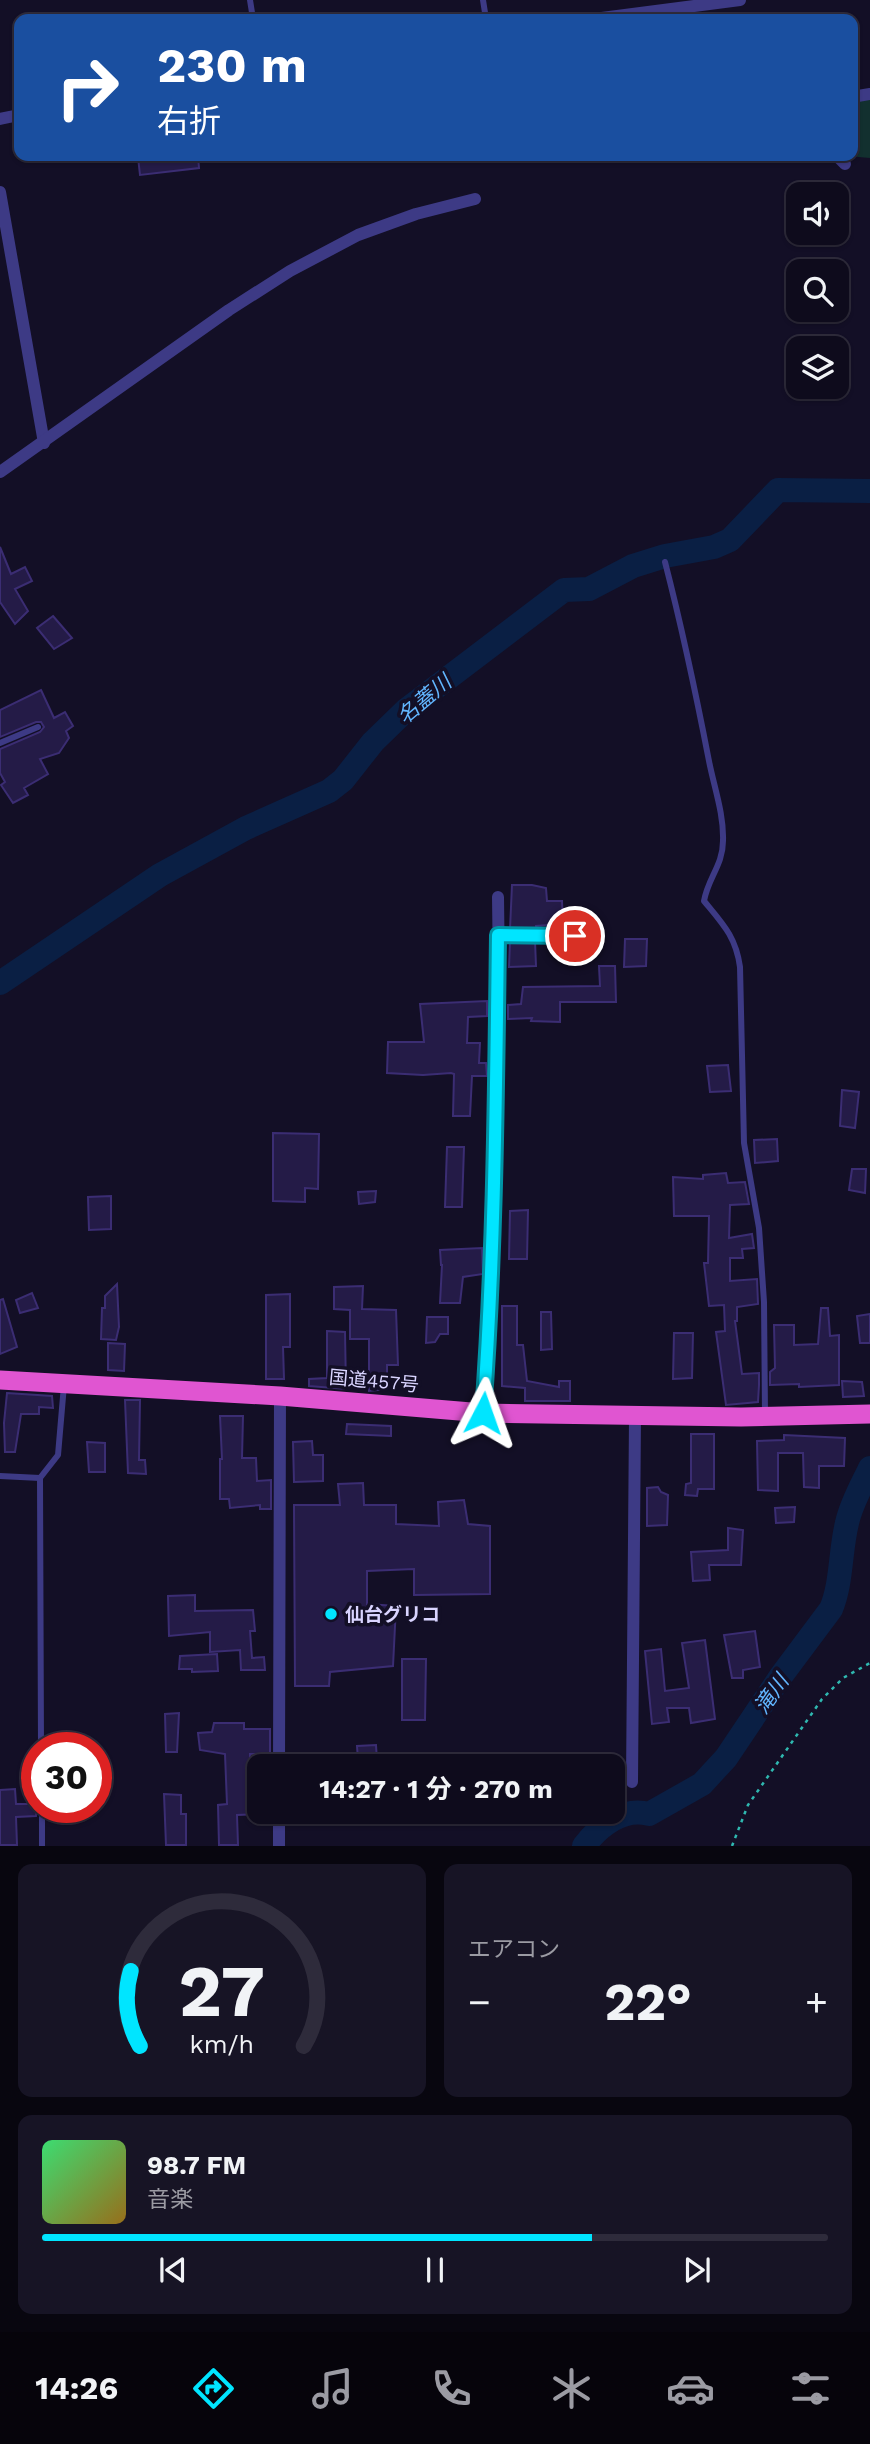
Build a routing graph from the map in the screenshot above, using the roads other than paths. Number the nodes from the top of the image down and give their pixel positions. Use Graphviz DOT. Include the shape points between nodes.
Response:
graph roads {
  1 [pos="740,0"];
  2 [pos="632,14"];
  3 [pos="0,192"];
  4 [pos="475,199"];
  5 [pos="44,443"];
  6 [pos="0,472"];
  7 [pos="665,562"];
  8 [pos="38,727"];
  9 [pos="0,743"];
  10 [pos="498,897"];
  11 [pos="498,935"];
  12 [pos="600,936"];
  13 [pos="0,1380"];
  14 [pos="64,1383"];
  15 [pos="280,1396"];
  16 [pos="483,1413"];
  17 [pos="870,1414"];
  18 [pos="635,1417"];
  19 [pos="765,1417"];
  20 [pos="0,1476"];
  21 [pos="40,1478"];
  22 [pos="41,1732"];
  23 [pos="279,1754"];
  24 [pos="632,1782"];
  25 [pos="42,1823"];
  26 [pos="279,1824"];
  27 [pos="42,1846"];
  28 [pos="279,1846"];
  1 -- 2 [label="street"];
  3 -- 5 [label="street"];
  4 -- 5 [label="street" via="358,235 290,271"];
  5 -- 6 [label="street"];
  7 -- 19 [label="lane" via="720,813 721,863 706,887 704,901 728,929 740,967 743,1132 759,1228"];
  8 -- 9 [label="lane"];
  10 -- 11 [label="street"];
  11 -- 12 [label="lane"];
  11 -- 16 [label="street" via="494,1223"];
  13 -- 14 [label="highway, 国道457号"];
  14 -- 15 [label="highway, 国道457号"];
  14 -- 21 [label="lane" via="58,1455"];
  15 -- 16 [label="highway, 国道457号"];
  15 -- 23 [label="street"];
  16 -- 18 [label="highway, 国道457号"];
  17 -- 19 [label="highway, 国道457号"];
  18 -- 19 [label="highway, 国道457号"];
  18 -- 24 [label="street"];
  20 -- 21 [label="lane"];
  21 -- 22 [label="lane"];
  25 -- 27 [label="lane"];
  26 -- 28 [label="street"];
}
